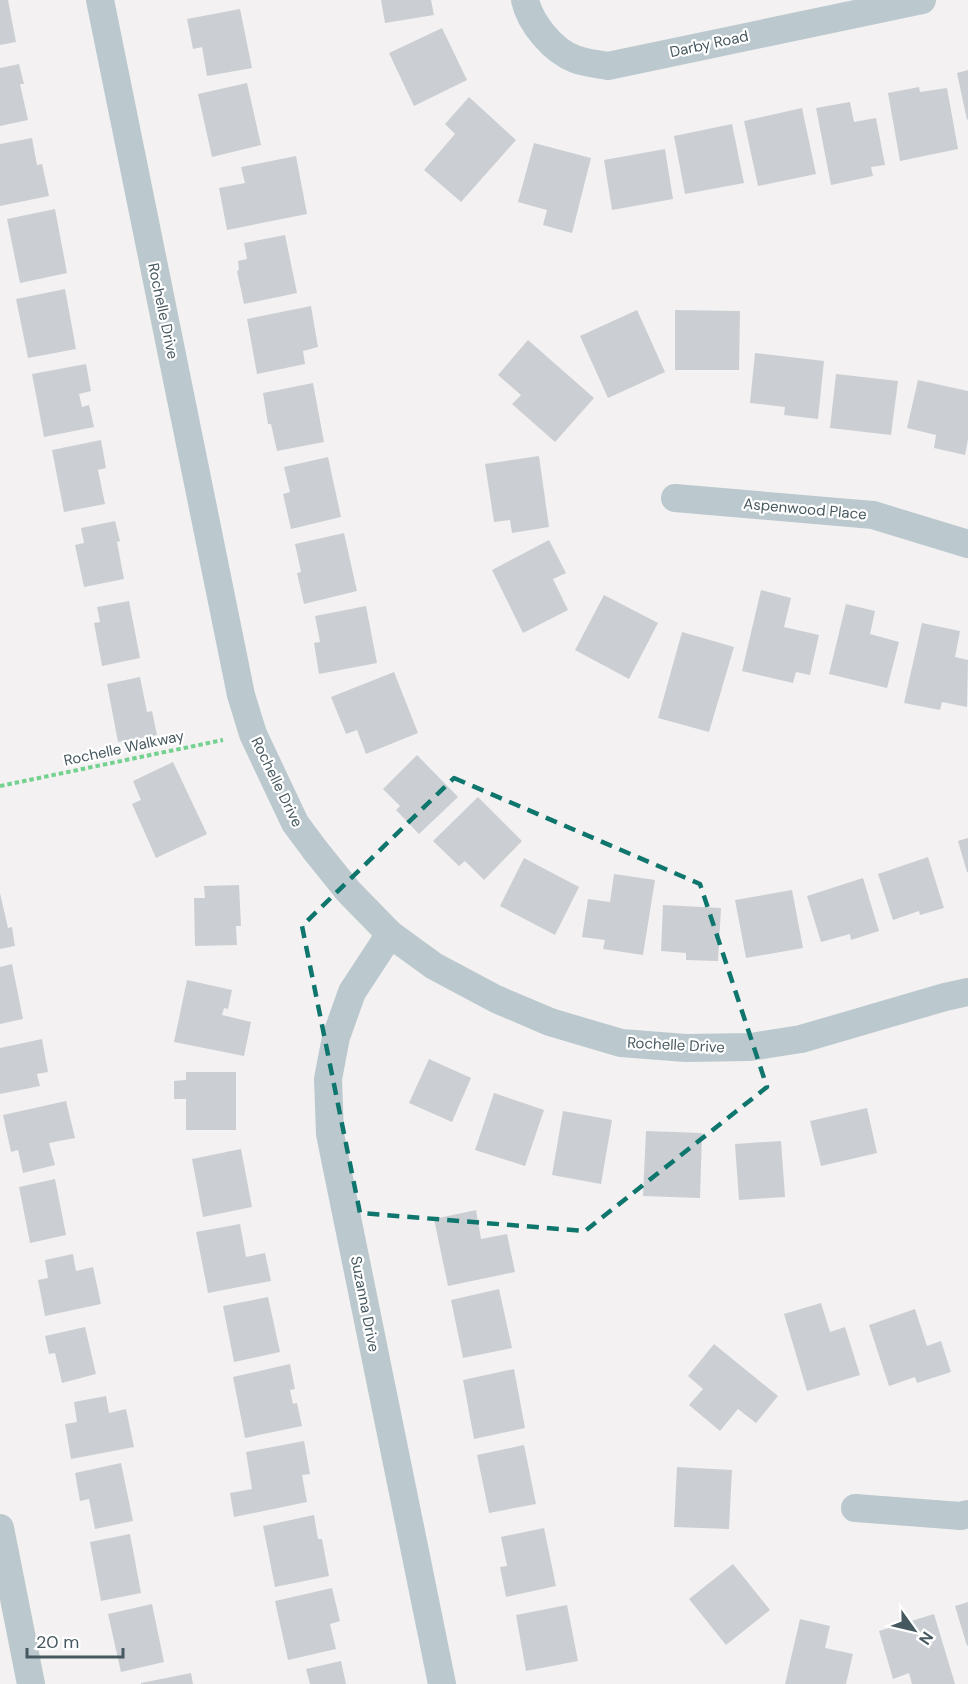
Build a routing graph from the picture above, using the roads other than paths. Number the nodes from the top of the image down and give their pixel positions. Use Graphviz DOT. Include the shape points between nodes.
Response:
graph roads {
  1 [pos="100,0"];
  2 [pos="525,0"];
  3 [pos="922,0"];
  4 [pos="675,498"];
  5 [pos="968,544"];
  6 [pos="390,934"];
  7 [pos="968,992"];
  8 [pos="855,1508"];
  9 [pos="968,1514"];
  10 [pos="0,1528"];
  11 [pos="31,1684"];
  12 [pos="442,1684"];
  1 -- 6 [label="street, Rochelle Drive" via="241,695 253,734 296,823 348,891"];
  2 -- 3 [label="street, Darby Road" via="528,12 550,44 575,59 608,66"];
  4 -- 5 [label="street, Aspenwood Place" via="873,515"];
  6 -- 7 [label="street, Rochelle Drive" via="434,966 495,999 550,1023 621,1043 750,1047 801,1039"];
  6 -- 12 [label="street, Suzanna Drive" via="352,992 336,1037 328,1079 330,1134"];
  8 -- 9 [label="street"];
  10 -- 11 [label="street"];
}
